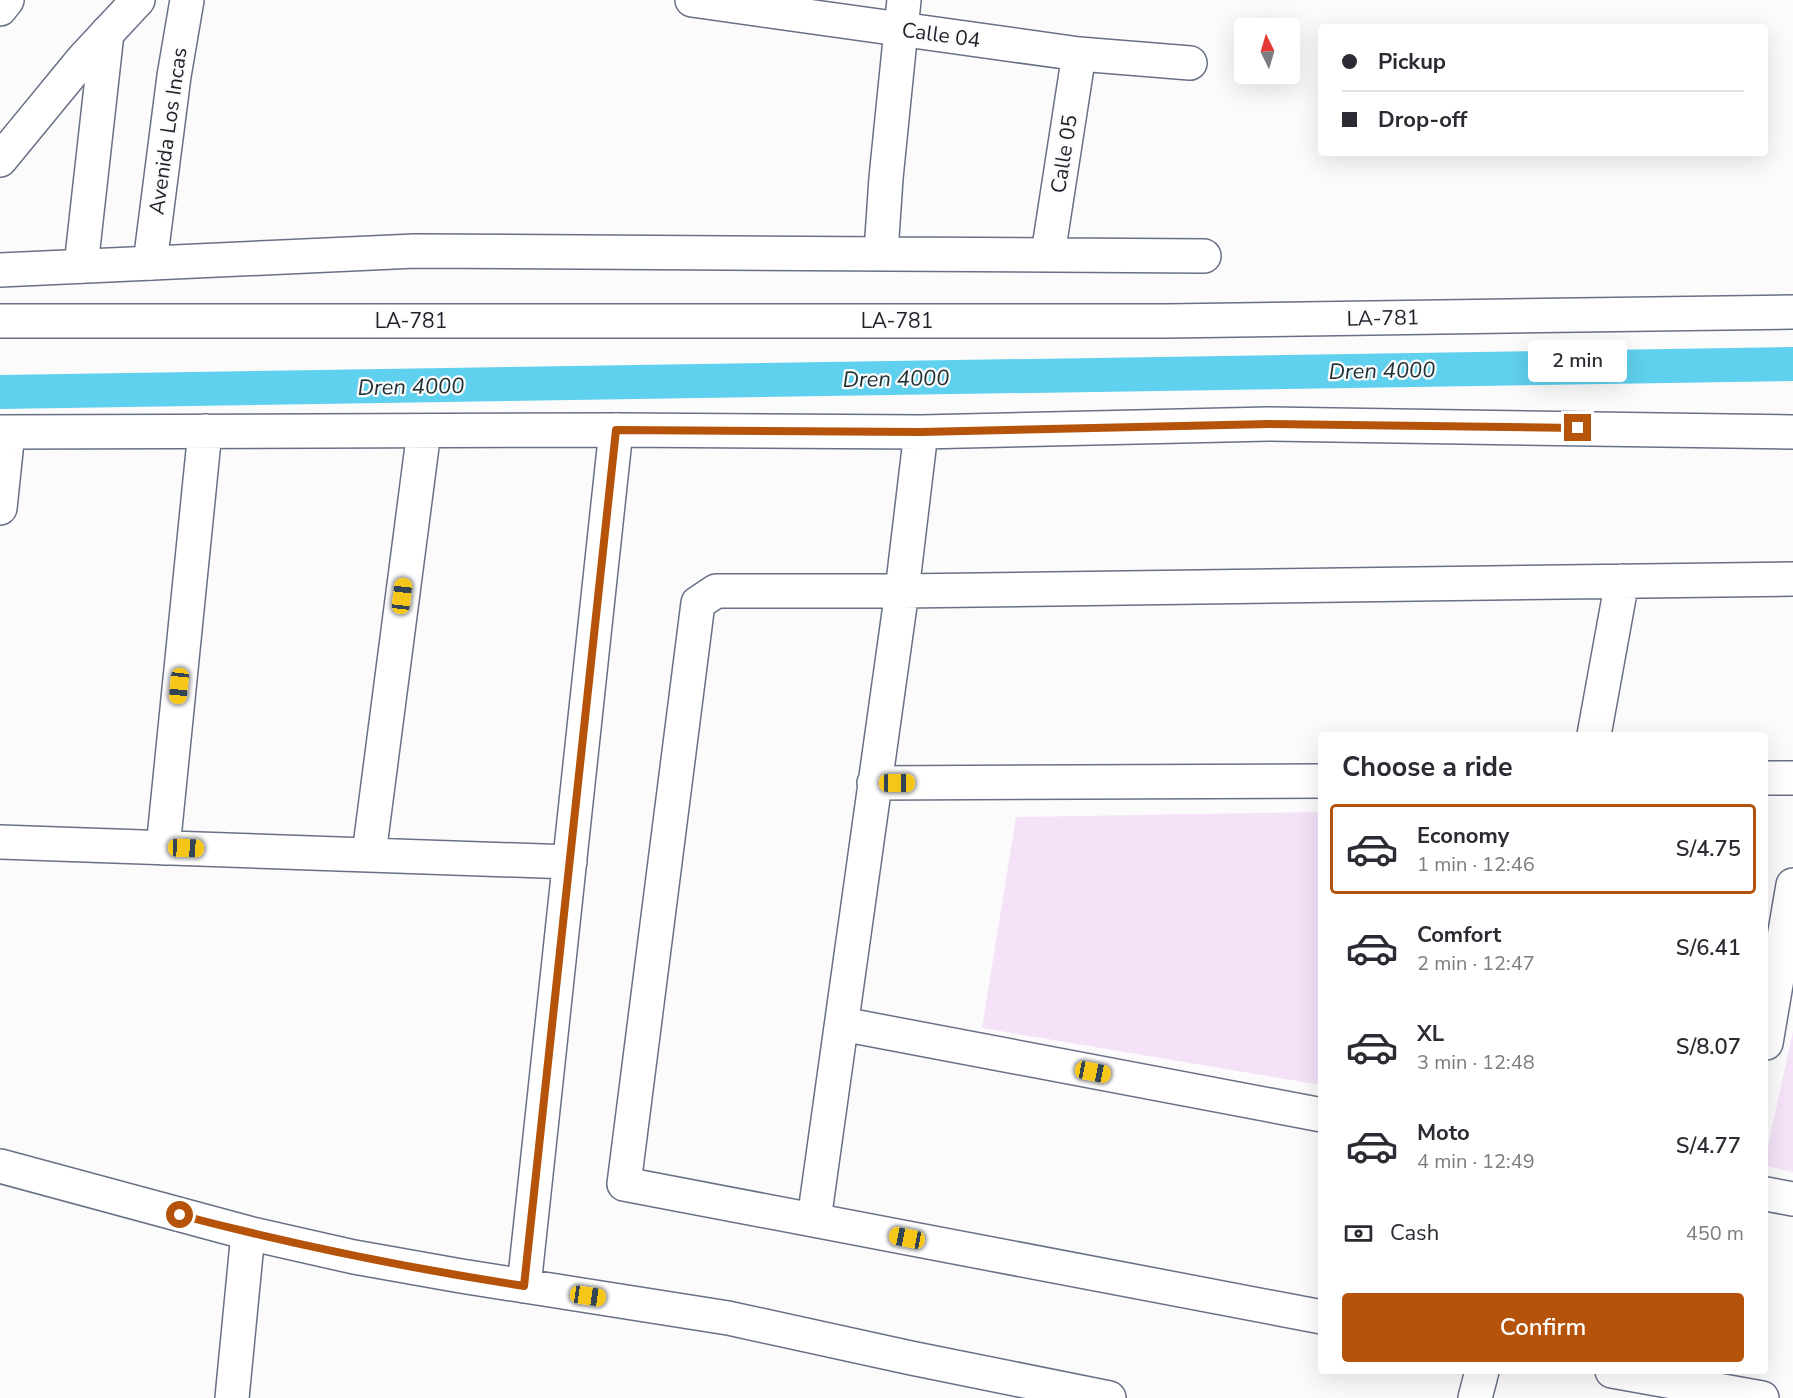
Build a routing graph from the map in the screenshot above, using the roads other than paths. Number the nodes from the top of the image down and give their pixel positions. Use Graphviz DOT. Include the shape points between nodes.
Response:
graph roads {
  1 [pos="7,0"];
  2 [pos="138,0"];
  3 [pos="187,0"];
  4 [pos="692,0"];
  5 [pos="0,9"];
  6 [pos="903,15"];
  7 [pos="107,33"];
  8 [pos="1079,54"];
  9 [pos="1190,63"];
  10 [pos="0,160"];
  11 [pos="881,252"];
  12 [pos="1048,254"];
  13 [pos="1204,256"];
  14 [pos="150,263"];
  15 [pos="81,266"];
  16 [pos="0,270"];
  17 [pos="1793,312"];
  18 [pos="0,321"];
  19 [pos="616,430"];
  20 [pos="205,431"];
  21 [pos="423,431"];
  22 [pos="4,432"];
  23 [pos="921,432"];
  24 [pos="1793,432"];
  25 [pos="0,508"];
  26 [pos="1793,579"];
  27 [pos="1622,581"];
  28 [pos="902,591"];
  29 [pos="1595,732"];
  30 [pos="1768,778"];
  31 [pos="1793,778"];
  32 [pos="1318,781"];
  33 [pos="874,783"];
  34 [pos="0,842"];
  35 [pos="163,848"];
  36 [pos="369,854"];
  37 [pos="570,862"];
  38 [pos="1793,885"];
  39 [pos="842,1024"];
  40 [pos="1768,1031"];
  41 [pos="1318,1114"];
  42 [pos="0,1166"];
  43 [pos="1768,1194"];
  44 [pos="1793,1199"];
  45 [pos="814,1220"];
  46 [pos="248,1233"];
  47 [pos="524,1286"];
  48 [pos="1318,1316"];
  49 [pos="1481,1374"];
  50 [pos="1629,1374"];
  51 [pos="232,1398"];
  52 [pos="1109,1398"];
  53 [pos="1475,1398"];
  54 [pos="1762,1398"];
  1 -- 5 [label="street"];
  2 -- 7 [label="street"];
  3 -- 14 [label="street, Avenida Los Incas"];
  4 -- 6 [label="street, Calle 04"];
  6 -- 8 [label="street, Calle 04"];
  6 -- 11 [label="street"];
  7 -- 10 [label="street"];
  7 -- 15 [label="street"];
  8 -- 9 [label="street, Calle 04"];
  8 -- 12 [label="street, Calle 05"];
  11 -- 12 [label="street"];
  11 -- 14 [label="street" via="415,250"];
  12 -- 13 [label="street"];
  14 -- 15 [label="street"];
  15 -- 16 [label="street"];
  17 -- 18 [label="street, LA-781 / LA-781" via="1167,321"];
  19 -- 21 [label="street"];
  19 -- 23 [label="street"];
  19 -- 37 [label="street"];
  20 -- 21 [label="street"];
  20 -- 22 [label="street"];
  20 -- 35 [label="street"];
  21 -- 36 [label="street"];
  22 -- 25 [label="street"];
  23 -- 24 [label="street" via="1269,424"];
  23 -- 28 [label="street"];
  26 -- 27 [label="street"];
  27 -- 28 [label="street"];
  27 -- 29 [label="street"];
  28 -- 33 [label="street"];
  28 -- 45 [label="street" via="716,591 698,603 624,1184"];
  30 -- 31 [label="street"];
  32 -- 33 [label="street"];
  33 -- 39 [label="street"];
  34 -- 35 [label="street"];
  35 -- 36 [label="street"];
  36 -- 37 [label="street"];
  37 -- 47 [label="street"];
  38 -- 40 [label="street"];
  39 -- 41 [label="street"];
  39 -- 45 [label="street"];
  42 -- 46 [label="street"];
  43 -- 44 [label="street"];
  45 -- 48 [label="street"];
  46 -- 47 [label="street" via="354,1257"];
  46 -- 51 [label="street"];
  47 -- 52 [label="street" via="728,1318"];
  49 -- 53 [label="street"];
  50 -- 54 [label="street"];
}
